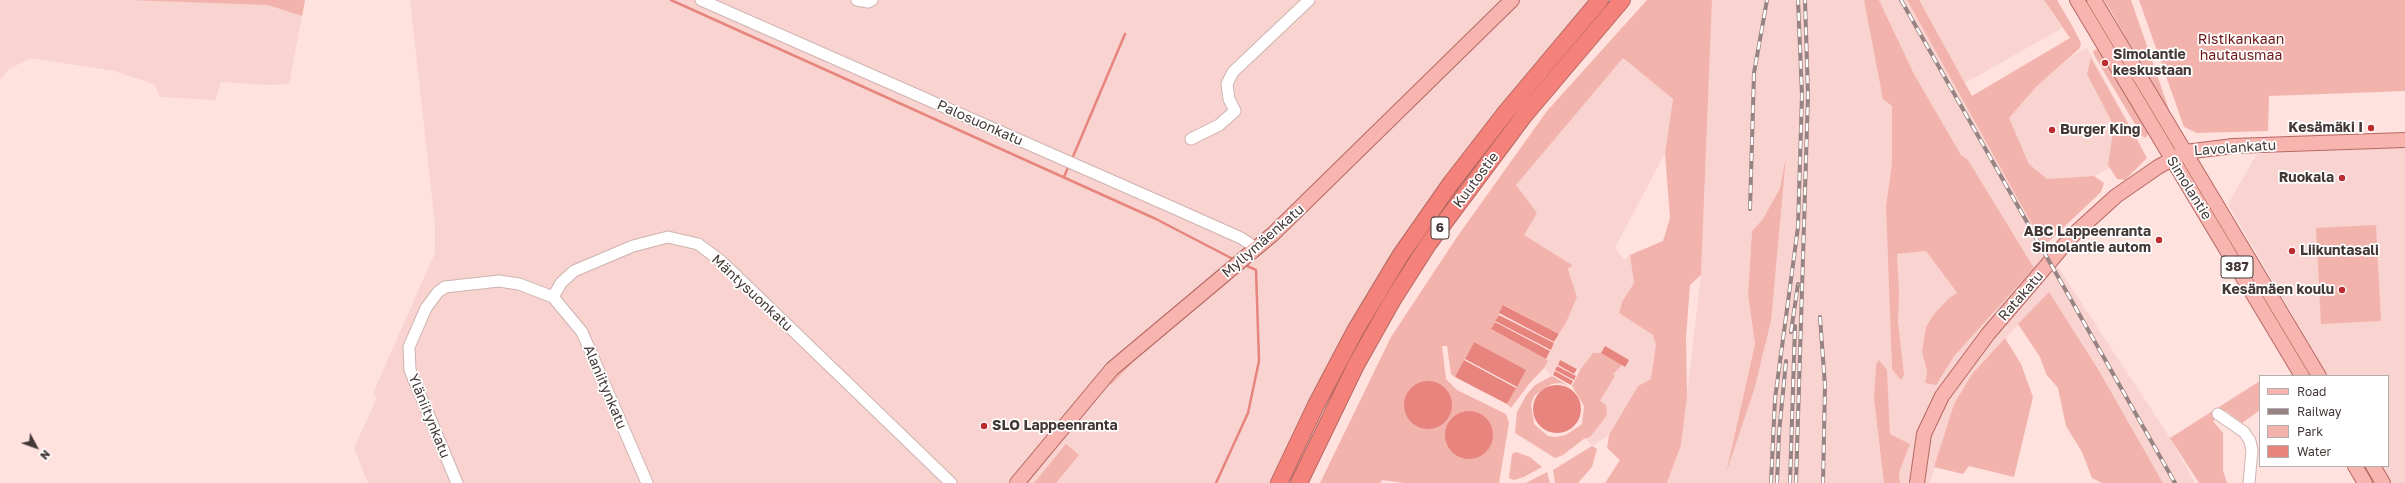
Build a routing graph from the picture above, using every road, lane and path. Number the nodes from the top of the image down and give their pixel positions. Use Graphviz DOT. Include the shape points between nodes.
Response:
graph roads {
  1 [pos="701,0"];
  2 [pos="857,0"];
  3 [pos="872,0"];
  4 [pos="1309,0"];
  5 [pos="1512,0"];
  6 [pos="1600,0"];
  7 [pos="1622,0"];
  8 [pos="2077,0"];
  9 [pos="2094,0"];
  10 [pos="1191,140"];
  11 [pos="2405,140"];
  12 [pos="2185,152"];
  13 [pos="2171,159"];
  14 [pos="1256,248"];
  15 [pos="553,297"];
  16 [pos="2301,375"];
  17 [pos="2318,375"];
  18 [pos="2218,414"];
  19 [pos="2356,467"];
  20 [pos="2374,467"];
  21 [pos="457,483"];
  22 [pos="647,483"];
  23 [pos="951,483"];
  24 [pos="1017,483"];
  25 [pos="1279,483"];
  26 [pos="1299,483"];
  27 [pos="1917,483"];
  28 [pos="2249,483"];
  29 [pos="2365,483"];
  30 [pos="2383,483"];
  1 -- 14 [label="street, Palosuonkatu" via="1241,238"];
  2 -- 3 [label="street"];
  4 -- 10 [label="street" via="1233,72 1227,84 1229,99 1235,111 1219,126"];
  5 -- 14 [label="main road, Myllymäenkatu" via="1316,193"];
  6 -- 25 [label="highway, Kuutostie / 6" via="1506,112 1451,183 1400,256 1355,331"];
  7 -- 26 [label="highway, Kuutostie / 6" via="1523,117 1429,243 1356,365"];
  8 -- 13 [label="main road, Simolantie / 387"];
  9 -- 12 [label="main road, Simolantie"];
  11 -- 12 [label="main road, Lavolankatu" via="2233,146"];
  12 -- 13 [label="main road, Ratakatu"];
  12 -- 17 [label="main road, Simolantie"];
  13 -- 16 [label="main road, Simolantie / 387"];
  13 -- 27 [label="main road, Ratakatu" via="2116,196 2072,236 1988,334 1933,411 1924,434"];
  14 -- 24 [label="main road, Myllymäenkatu" via="1112,369"];
  15 -- 21 [label="street, Yläniitynkatu" via="519,284 499,281 445,287 426,308 409,347 410,370"];
  15 -- 22 [label="street, Alaniitynkatu" via="565,308 582,332"];
  15 -- 23 [label="street, Mäntysuonkatu" via="561,283 574,271 633,246 668,237 698,244 721,261"];
  18 -- 28 [label="street" via="2244,432 2250,441 2252,450"];
  19 -- 29 [label="main road"];
  20 -- 30 [label="main road"];
}
